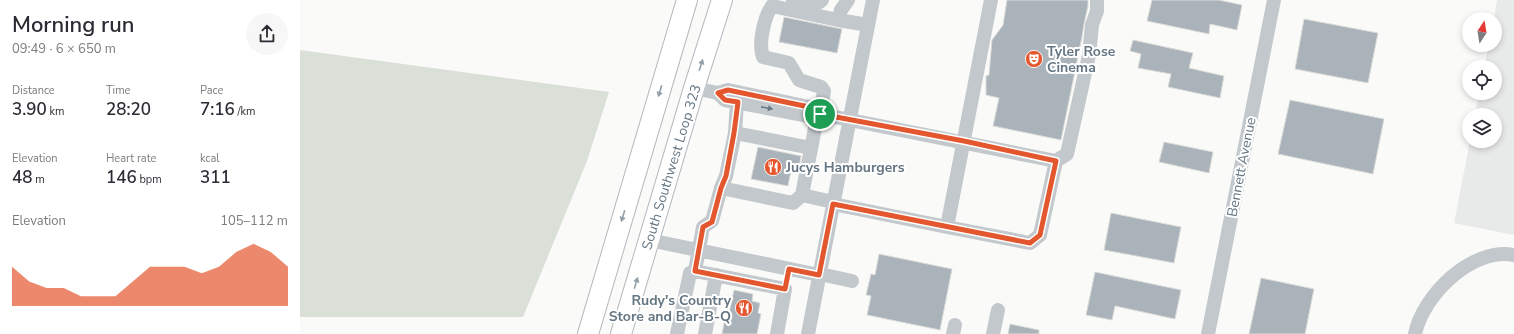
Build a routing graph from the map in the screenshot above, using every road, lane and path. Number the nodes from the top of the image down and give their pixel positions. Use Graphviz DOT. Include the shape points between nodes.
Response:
graph roads {
  1 [pos="687,0"];
  2 [pos="722,0"];
  3 [pos="793,0"];
  4 [pos="822,0"];
  5 [pos="848,0"];
  6 [pos="873,0"];
  7 [pos="991,0"];
  8 [pos="1098,0"];
  9 [pos="1274,0"];
  10 [pos="838,20"];
  11 [pos="868,25"];
  12 [pos="694,88"];
  13 [pos="718,93"];
  14 [pos="738,102"];
  15 [pos="820,114"];
  16 [pos="850,119"];
  17 [pos="734,133"];
  18 [pos="964,141"];
  19 [pos="811,148"];
  20 [pos="1056,161"];
  21 [pos="721,188"];
  22 [pos="802,195"];
  23 [pos="833,203"];
  24 [pos="947,227"];
  25 [pos="649,240"];
  26 [pos="699,250"];
  27 [pos="1514,255"];
  28 [pos="789,269"];
  29 [pos="695,271"];
  30 [pos="716,275"];
  31 [pos="820,275"];
  32 [pos="852,281"];
  33 [pos="785,289"];
  34 [pos="998,310"];
  35 [pos="588,334"];
  36 [pos="621,334"];
  37 [pos="677,334"];
  38 [pos="705,334"];
  39 [pos="777,334"];
  40 [pos="808,334"];
  41 [pos="993,334"];
  42 [pos="1208,334"];
  43 [pos="1415,334"];
  1 -- 35 [label="highway, one-way"];
  12 -- 2 [label="highway, South Southwest Loop 323, one-way"];
  3 -- 4 [label="street" via="811,5"];
  5 -- 10 [label="street"];
  6 -- 11 [label="street"];
  7 -- 18 [label="street"];
  8 -- 20 [label="street" via="1068,154"];
  9 -- 42 [label="street, Bennett Avenue"];
  10 -- 11 [label="street"];
  10 -- 15 [label="street" via="772,6 765,20 760,49 763,57 789,63 798,80 821,87 824,91"];
  11 -- 16 [label="street"];
  12 -- 13 [label="street"];
  12 -- 25 [label="highway, South Southwest Loop 323"];
  13 -- 14 [label="street" via="725,100"];
  13 -- 15 [label="street" via="728,90 814,108"];
  14 -- 15 [label="street, one-way" via="814,117"];
  14 -- 17 [label="street"];
  15 -- 16 [label="street"];
  15 -- 19 [label="street"];
  16 -- 18 [label="street"];
  16 -- 23 [label="street"];
  17 -- 19 [label="street"];
  17 -- 21 [label="street" via="726,176"];
  18 -- 20 [label="street"];
  18 -- 24 [label="street"];
  19 -- 22 [label="street"];
  20 -- 24 [label="street" via="1040,235 1030,243"];
  21 -- 22 [label="street" via="793,203"];
  21 -- 26 [label="street" via="712,222 703,227"];
  22 -- 23 [label="street"];
  23 -- 24 [label="street"];
  23 -- 31 [label="street"];
  25 -- 26 [label="street"];
  36 -- 25 [label="highway, South Southwest Loop 323, one-way"];
  26 -- 28 [label="street"];
  26 -- 29 [label="street"];
  27 -- 43 [label="street" via="1498,254 1484,257 1453,276 1422,313"];
  28 -- 31 [label="street"];
  28 -- 33 [label="street"];
  29 -- 30 [label="street"];
  29 -- 37 [label="street" via="690,273"];
  30 -- 33 [label="street"];
  30 -- 38 [label="street"];
  31 -- 32 [label="street"];
  31 -- 40 [label="street"];
  33 -- 39 [label="street"];
  34 -- 41 [label="street"];
}
